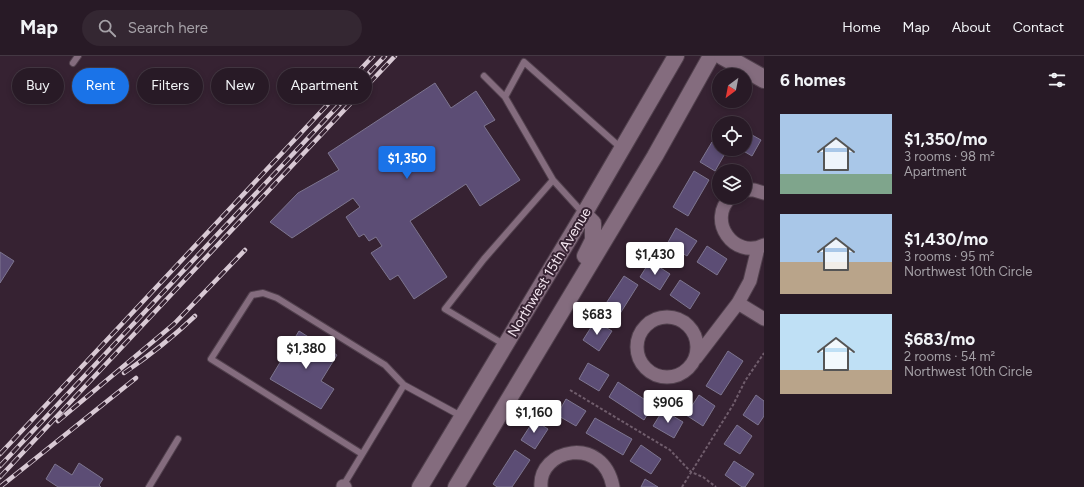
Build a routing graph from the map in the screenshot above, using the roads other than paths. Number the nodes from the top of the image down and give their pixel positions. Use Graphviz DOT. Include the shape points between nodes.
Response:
graph roads {
  1 [pos="78,56"];
  2 [pos="676,56"];
  3 [pos="711,56"];
  4 [pos="723,56"];
  5 [pos="73,63"];
  6 [pos="484,76"];
  7 [pos="764,79"];
  8 [pos="505,97"];
  9 [pos="622,149"];
  10 [pos="553,180"];
  11 [pos="752,190"];
  12 [pos="764,193"];
  13 [pos="725,204"];
  14 [pos="584,214"];
  15 [pos="761,246"];
  16 [pos="738,303"];
  17 [pos="764,319"];
  18 [pos="552,328"];
  19 [pos="506,345"];
  20 [pos="688,368"];
  21 [pos="404,385"];
  22 [pos="462,417"];
  23 [pos="178,439"];
  24 [pos="362,454"];
  25 [pos="344,486"];
  26 [pos="149,487"];
  27 [pos="420,487"];
  28 [pos="456,487"];
  29 [pos="541,487"];
  30 [pos="613,487"];
  1 -- 5 [label="lane"];
  2 -- 9 [label="street, Northwest 15th Avenue"];
  3 -- 18 [label="street" via="659,149"];
  4 -- 7 [label="main road"];
  6 -- 8 [label="lane"];
  8 -- 9 [label="lane" via="524,62"];
  8 -- 10 [label="lane"];
  9 -- 14 [label="street, Northwest 15th Avenue"];
  10 -- 14 [label="lane"];
  10 -- 19 [label="lane" via="484,258 445,309"];
  11 -- 12 [label="street"];
  13 -- 15 [label="street" via="721,217 726,236 739,247 749,249"];
  14 -- 18 [label="street" via="593,223 593,240 552,314"];
  14 -- 19 [label="street, Northwest 15th Avenue"];
  15 -- 16 [label="street" via="750,281"];
  16 -- 17 [label="street"];
  16 -- 20 [label="street"];
  18 -- 28 [label="street"];
  19 -- 22 [label="street, Northwest 15th Avenue"];
  20 -- 20 [label="street" via="671,377 660,376 643,366 636,347 638,337 650,321 669,316 687,324 693,331 697,350"];
  21 -- 22 [label="lane"];
  21 -- 24 [label="lane"];
  21 -- 24 [label="lane" via="385,365 277,298 263,293 252,295 211,359"];
  22 -- 27 [label="street, Northwest 15th Avenue"];
  23 -- 26 [label="lane"];
  24 -- 25 [label="lane"];
  29 -- 30 [label="street" via="544,471 552,462 562,455 574,452 594,457 604,465 611,476"];
}
